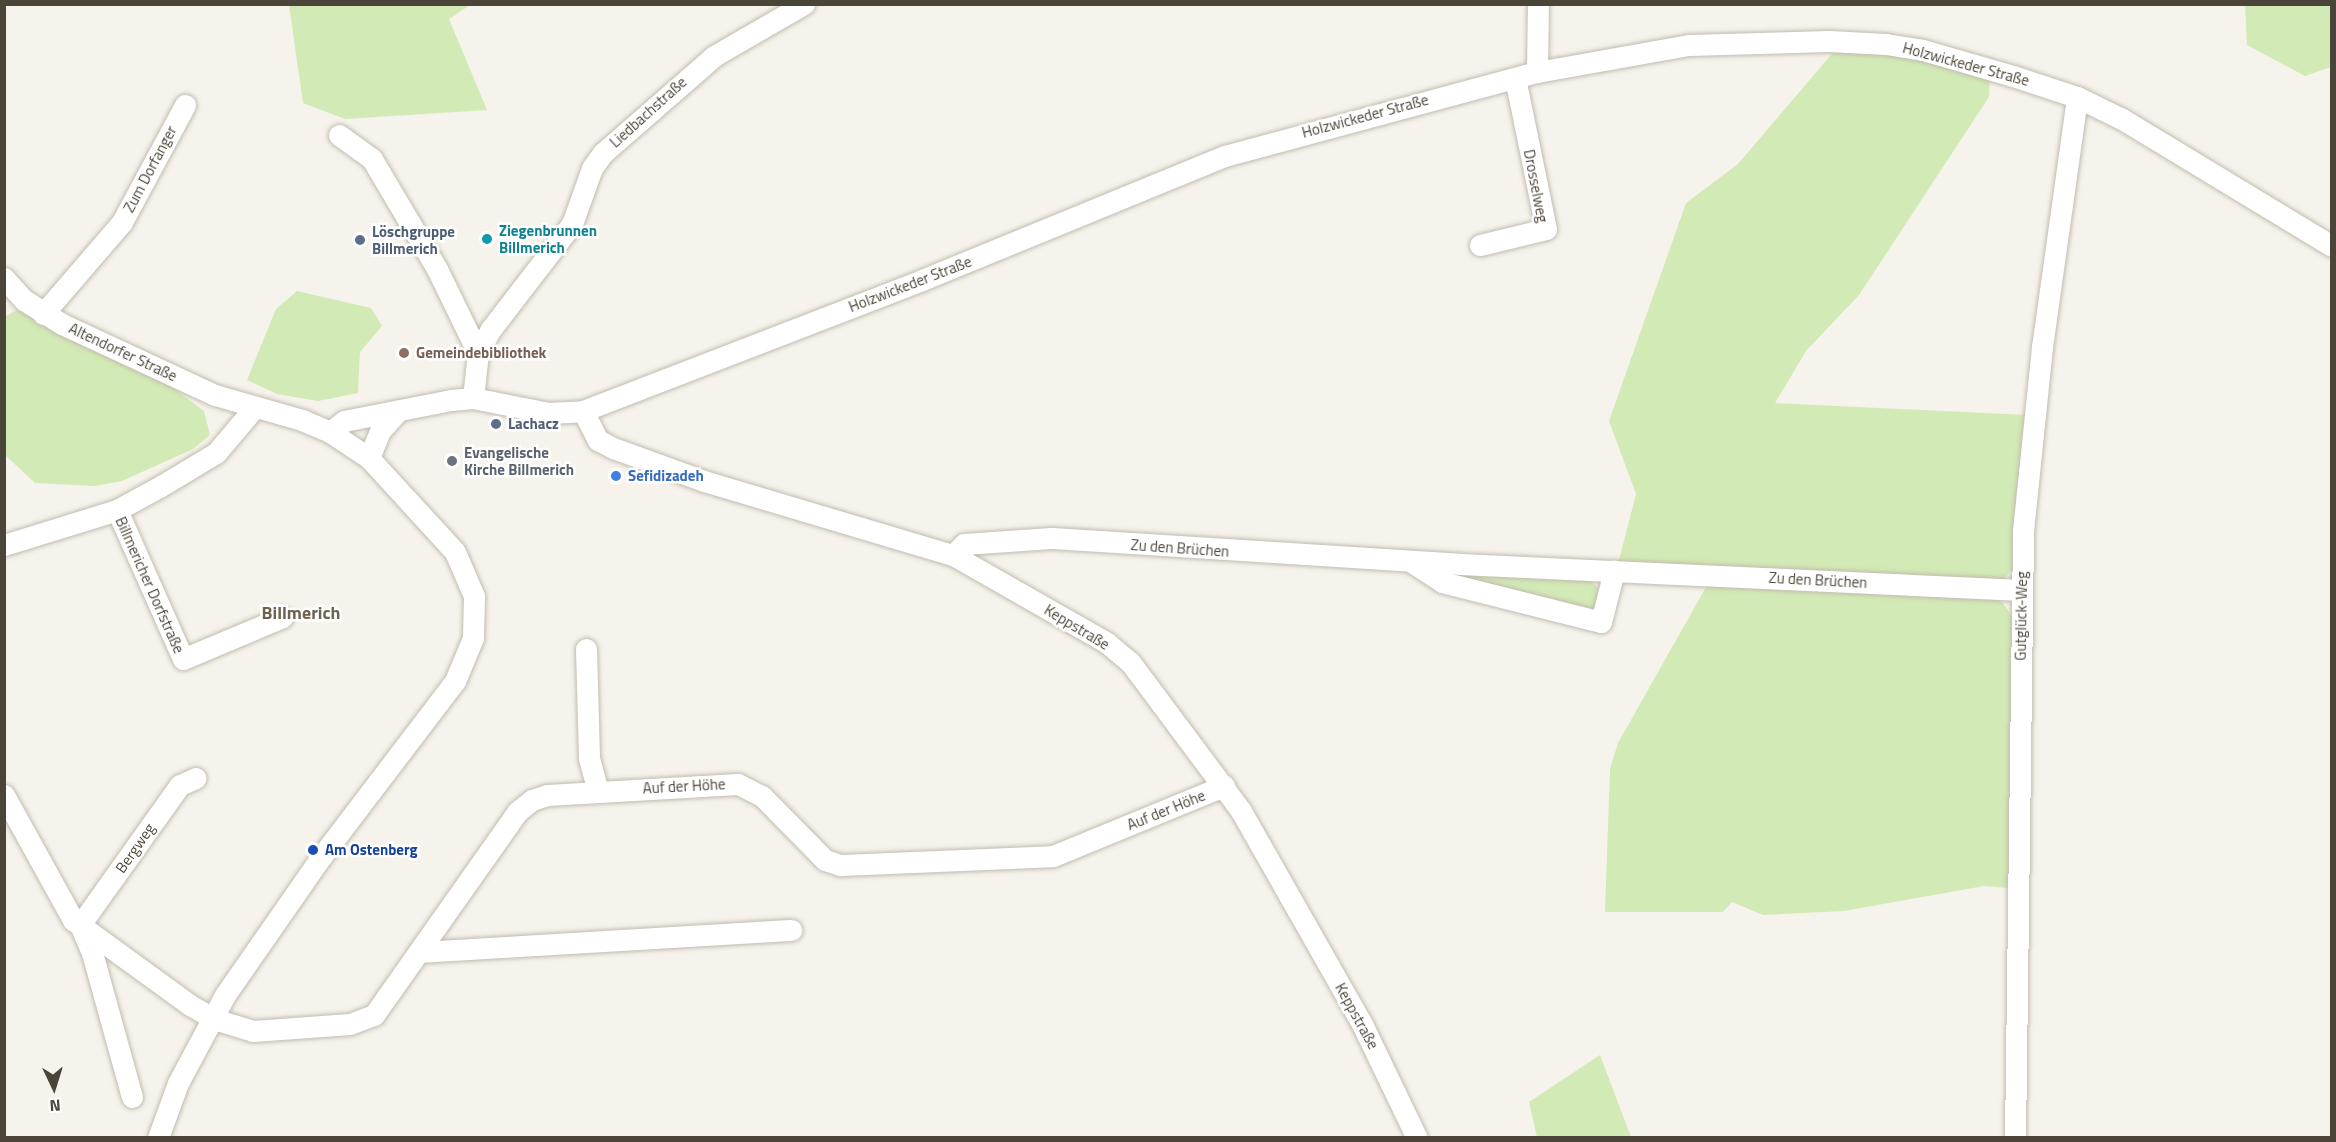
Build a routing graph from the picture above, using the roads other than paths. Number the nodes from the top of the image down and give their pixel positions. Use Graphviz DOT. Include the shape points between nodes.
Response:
graph roads {
  1 [pos="804,4"];
  2 [pos="1538,4"];
  3 [pos="1537,72"];
  4 [pos="1515,78"];
  5 [pos="2077,97"];
  6 [pos="185,105"];
  7 [pos="339,135"];
  8 [pos="1480,245"];
  9 [pos="2331,246"];
  10 [pos="4,278"];
  11 [pos="43,314"];
  12 [pos="478,353"];
  13 [pos="473,398"];
  14 [pos="254,408"];
  15 [pos="399,410"];
  16 [pos="583,411"];
  17 [pos="330,432"];
  18 [pos="369,458"];
  19 [pos="117,510"];
  20 [pos="4,545"];
  21 [pos="953,555"];
  22 [pos="1410,562"];
  23 [pos="1614,571"];
  24 [pos="2020,590"];
  25 [pos="283,617"];
  26 [pos="586,649"];
  27 [pos="196,778"];
  28 [pos="1224,786"];
  29 [pos="598,792"];
  30 [pos="4,795"];
  31 [pos="80,925"];
  32 [pos="791,930"];
  33 [pos="420,952"];
  34 [pos="214,1019"];
  35 [pos="132,1097"];
  36 [pos="158,1137"];
  37 [pos="1418,1137"];
  38 [pos="2015,1137"];
  1 -- 12 [label="street, Liedbachstraße" via="714,56 616,139 592,168 572,224 491,329"];
  2 -- 3 [label="street"];
  3 -- 4 [label="street, Holzwickeder Straße"];
  3 -- 5 [label="street, Holzwickeder Straße" via="1689,45 1829,41 1923,50"];
  4 -- 8 [label="street, Drosselweg" via="1545,229"];
  4 -- 16 [label="street, Holzwickeder Straße" via="1225,156 922,280"];
  5 -- 9 [label="street, Holzwickeder Straße" via="2122,119"];
  5 -- 24 [label="street, Gutglück-Weg" via="2042,347"];
  6 -- 11 [label="street, Zum Dorfanger" via="122,222"];
  7 -- 12 [label="street" via="372,159 437,269"];
  10 -- 11 [label="street, Altendorfer Straße"];
  11 -- 14 [label="street, Altendorfer Straße" via="215,395"];
  12 -- 13 [label="street, Liedbachstraße"];
  13 -- 15 [label="street, Holzwickeder Straße"];
  13 -- 16 [label="street, Holzwickeder Straße" via="548,413"];
  14 -- 17 [label="street" via="302,420"];
  14 -- 19 [label="street, Billmericher Dorfstraße" via="216,453"];
  15 -- 17 [label="street, Holzwickeder Straße" via="344,421"];
  15 -- 18 [label="street" via="380,431"];
  16 -- 21 [label="street, Keppstraße" via="598,440 613,448 704,481"];
  17 -- 18 [label="street"];
  18 -- 34 [label="street" via="455,552 474,596 473,638 455,681 321,856 225,995"];
  19 -- 20 [label="street, Billmericher Dorfstraße"];
  19 -- 25 [label="street, Billmericher Dorfstraße" via="183,659"];
  21 -- 22 [label="street, Zu den Brüchen" via="964,544 1051,538"];
  21 -- 28 [label="street, Keppstraße" via="1107,642 1130,663"];
  22 -- 23 [label="street, Zu den Brüchen"];
  22 -- 23 [label="street, Zu den Brüchen" via="1442,582 1601,622"];
  23 -- 24 [label="street, Zu den Brüchen"];
  24 -- 38 [label="street, Gutglück-Weg"];
  26 -- 29 [label="street" via="589,758"];
  27 -- 31 [label="street, Bergweg" via="180,785"];
  28 -- 29 [label="street, Auf der Höhe" via="1053,856 840,865 825,860 762,796 738,784"];
  28 -- 37 [label="street, Keppstraße" via="1363,1026"];
  29 -- 33 [label="street, Auf der Höhe" via="547,795 524,805"];
  30 -- 31 [label="street" via="73,920"];
  31 -- 34 [label="street"];
  31 -- 35 [label="street" via="92,953"];
  32 -- 33 [label="street"];
  33 -- 34 [label="street, Auf der Höhe" via="381,1009 362,1022 253,1031"];
  34 -- 36 [label="street" via="178,1083"];
}
